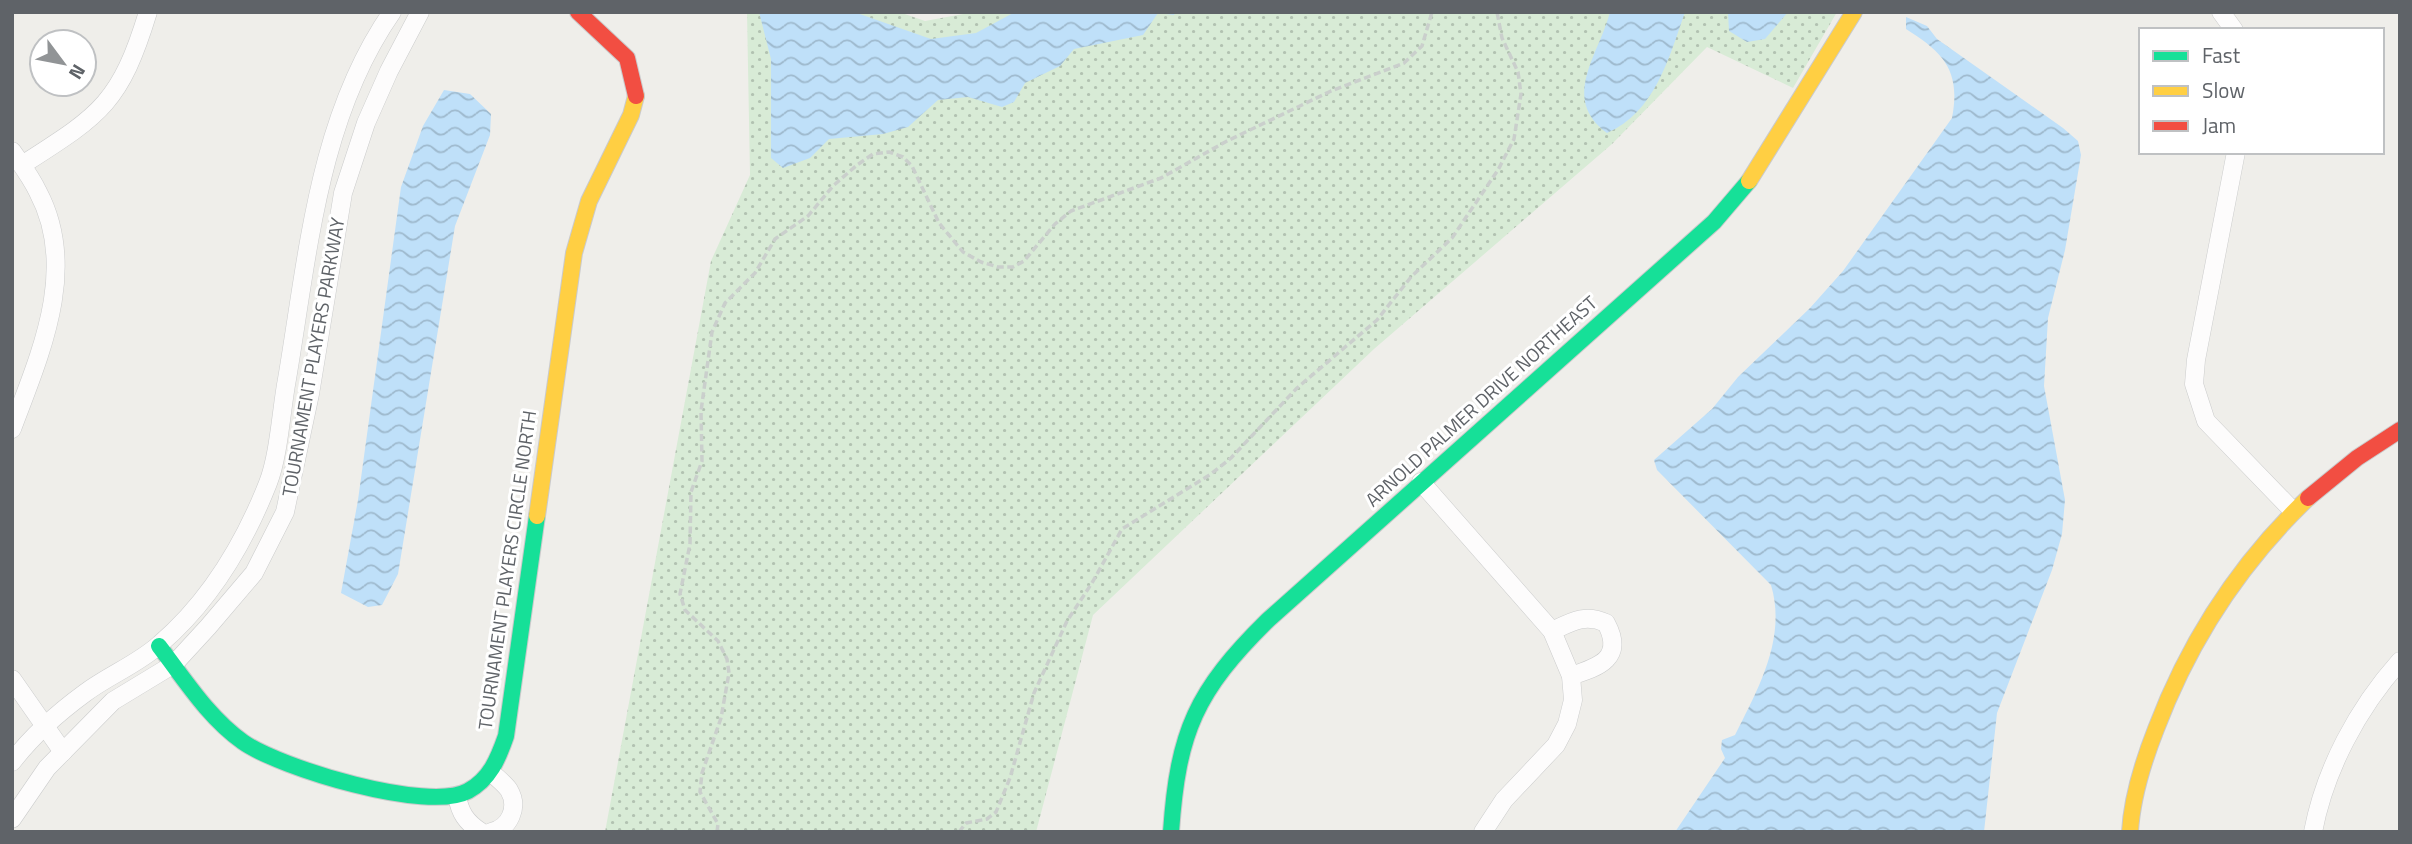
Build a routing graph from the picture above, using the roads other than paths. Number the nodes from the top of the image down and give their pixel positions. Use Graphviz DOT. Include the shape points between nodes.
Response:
graph roads {
  1 [pos="148,12"];
  2 [pos="392,12"];
  3 [pos="420,12"];
  4 [pos="578,12"];
  5 [pos="1854,12"];
  6 [pos="2221,12"];
  7 [pos="2233,28"];
  8 [pos="2236,154"];
  9 [pos="17,158"];
  10 [pos="12,429"];
  11 [pos="2400,430"];
  12 [pos="1421,482"];
  13 [pos="2293,510"];
  14 [pos="1552,631"];
  15 [pos="159,646"];
  16 [pos="2400,661"];
  17 [pos="174,664"];
  18 [pos="1571,676"];
  19 [pos="12,679"];
  20 [pos="44,727"];
  21 [pos="63,752"];
  22 [pos="12,762"];
  23 [pos="492,773"];
  24 [pos="457,796"];
  25 [pos="12,819"];
  26 [pos="481,832"];
  27 [pos="491,832"];
  28 [pos="1171,832"];
  29 [pos="1483,832"];
  30 [pos="2130,832"];
  31 [pos="2313,832"];
  1 -- 9 [label="street" via="135,54 108,103 83,126"];
  2 -- 15 [label="street, TOURNAMENT PLAYERS PARKWAY" via="377,33 338,120 320,184 269,481 238,548 203,601"];
  3 -- 17 [label="street, TOURNAMENT PLAYERS PARKWAY" via="371,112 343,193 285,512 254,573"];
  4 -- 23 [label="street, TOURNAMENT PLAYERS CIRCLE NORTH" via="627,58 636,94 631,115 590,201 574,253 506,736"];
  5 -- 12 [label="street, ARNOLD PALMER DRIVE NORTHEAST" via="1742,192"];
  6 -- 7 [label="street"];
  8 -- 13 [label="street" via="2194,384 2206,421"];
  9 -- 10 [label="street" via="39,193 55,239 57,280 43,345"];
  11 -- 13 [label="street" via="2358,455"];
  12 -- 14 [label="street"];
  12 -- 28 [label="street, ARNOLD PALMER DRIVE NORTHEAST" via="1268,620 1218,672 1182,743"];
  13 -- 30 [label="street" via="2245,563 2189,649 2151,742"];
  14 -- 18 [label="street"];
  14 -- 18 [label="street" via="1588,617 1605,623 1612,634 1611,653 1605,662"];
  15 -- 17 [label="street"];
  15 -- 20 [label="street, TOURNAMENT PLAYERS PARKWAY" via="85,693"];
  16 -- 31 [label="street" via="2372,695 2342,747 2320,800"];
  17 -- 21 [label="street, TOURNAMENT PLAYERS PARKWAY" via="113,701"];
  17 -- 24 [label="street" via="221,724 287,766 420,800"];
  18 -- 29 [label="street" via="1573,700 1556,745 1504,800"];
  19 -- 20 [label="street"];
  20 -- 21 [label="street"];
  20 -- 22 [label="street, TOURNAMENT PLAYERS PARKWAY"];
  21 -- 25 [label="street, TOURNAMENT PLAYERS PARKWAY"];
  23 -- 24 [label="street"];
  23 -- 27 [label="street" via="509,790 514,805 510,820"];
  24 -- 26 [label="street" via="468,824"];
}
